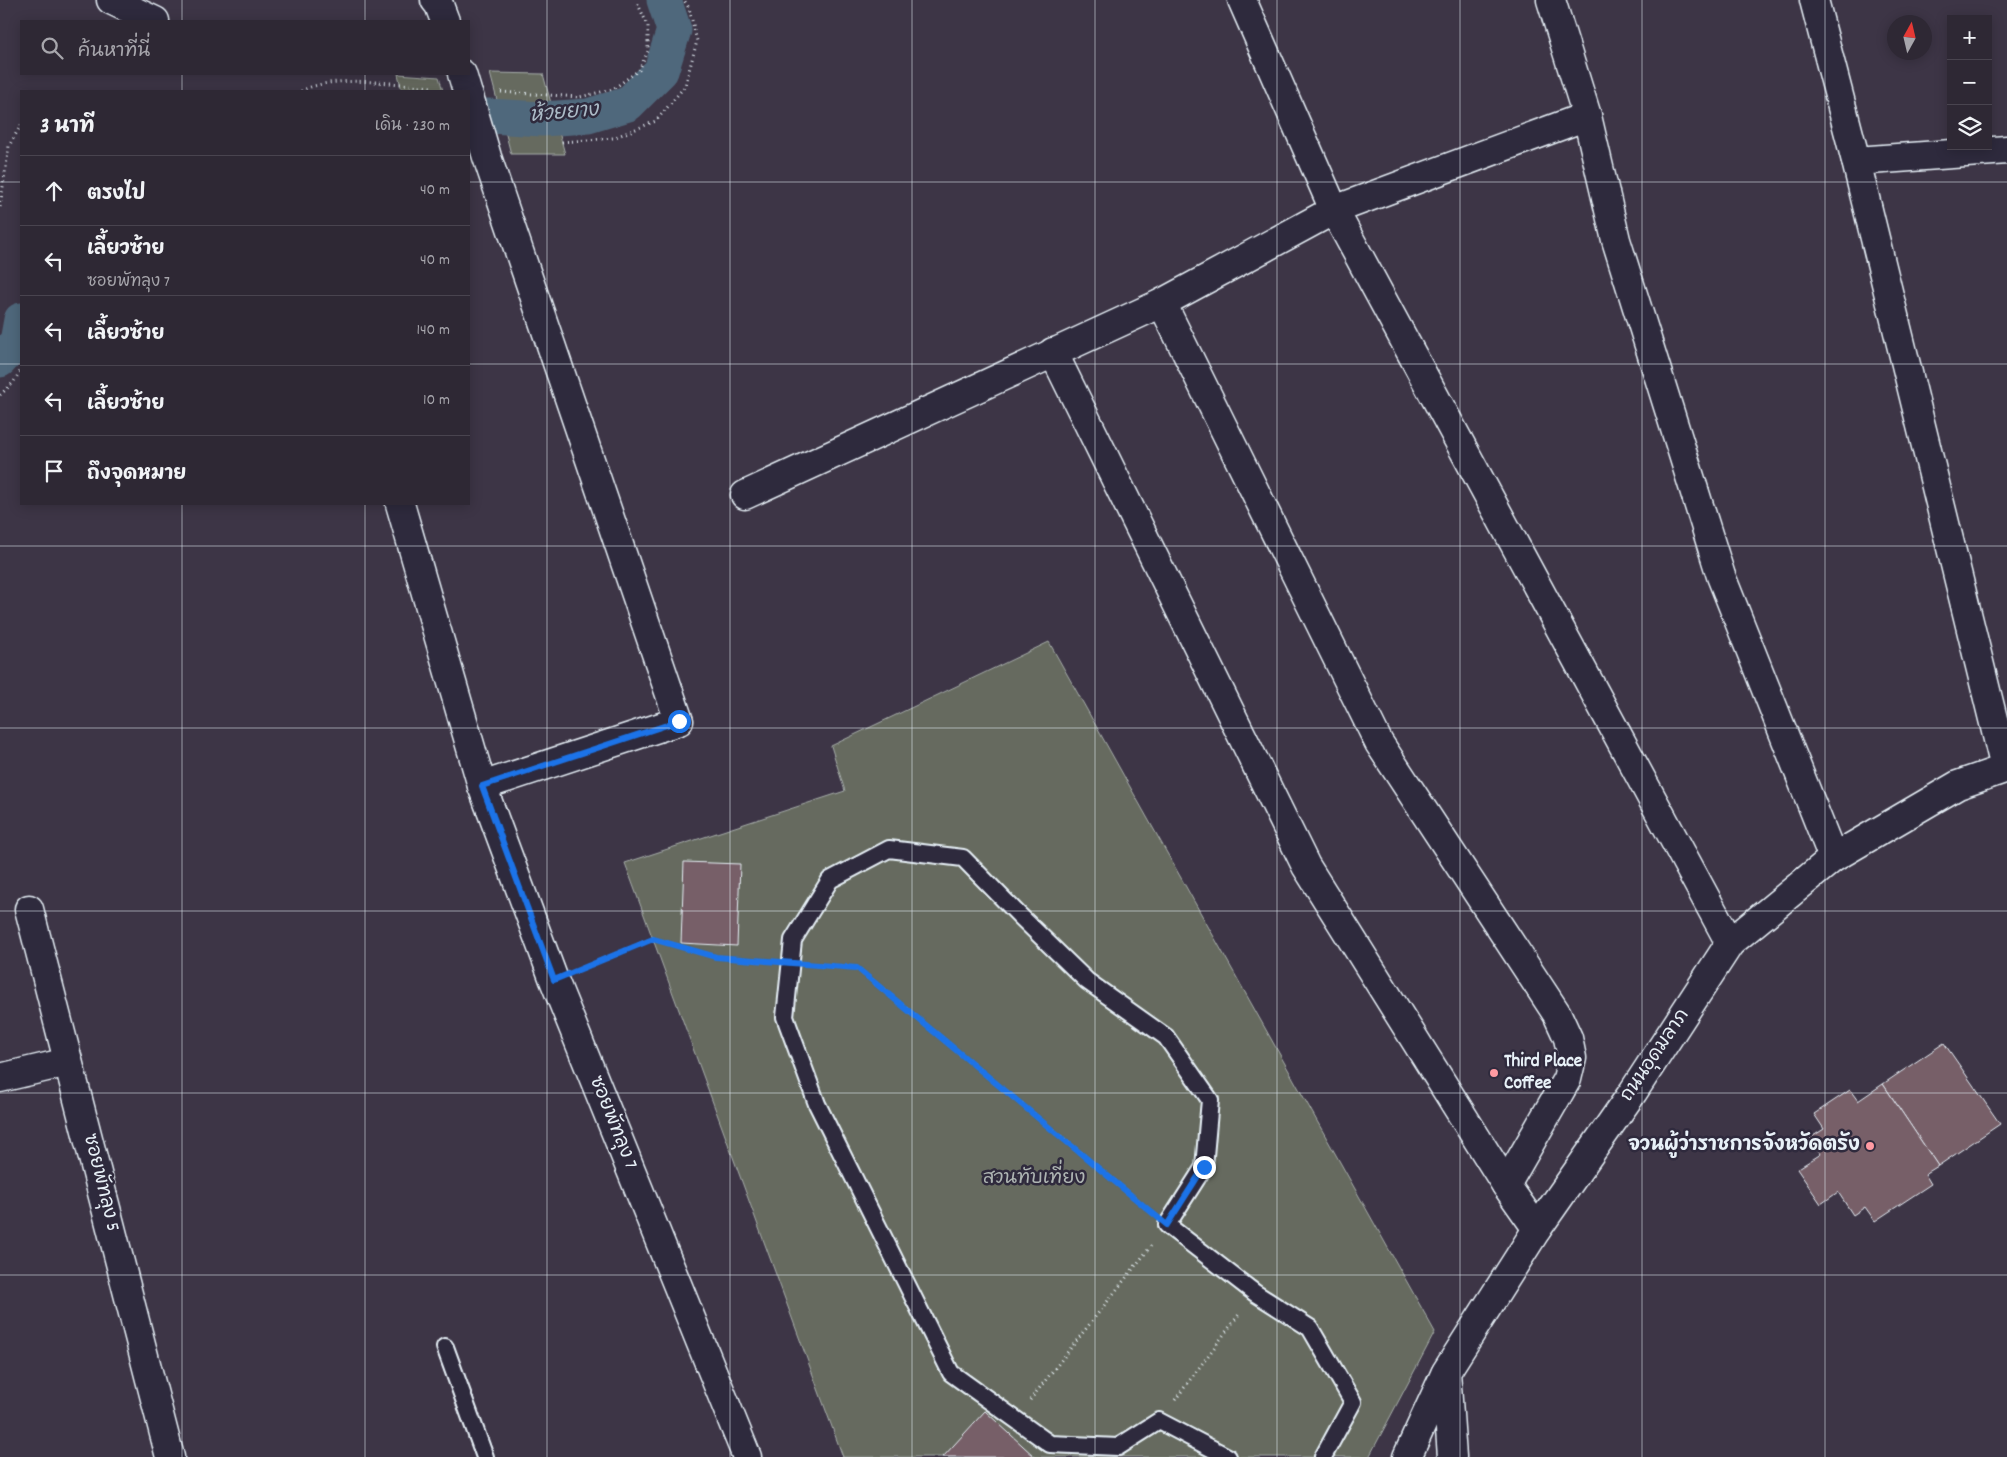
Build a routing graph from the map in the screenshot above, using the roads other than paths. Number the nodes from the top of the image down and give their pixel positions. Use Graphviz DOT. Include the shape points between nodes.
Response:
graph roads {
  1 [pos="111,0"];
  2 [pos="435,0"];
  3 [pos="1242,0"];
  4 [pos="1551,0"];
  5 [pos="1814,0"];
  6 [pos="153,20"];
  7 [pos="445,20"];
  8 [pos="470,101"];
  9 [pos="1587,116"];
  10 [pos="2007,150"];
  11 [pos="1856,161"];
  12 [pos="1334,210"];
  13 [pos="1162,303"];
  14 [pos="1052,352"];
  15 [pos="745,495"];
  16 [pos="400,505"];
  17 [pos="2006,768"];
  18 [pos="482,786"];
  19 [pos="1833,858"];
  20 [pos="29,909"];
  21 [pos="1730,943"];
  22 [pos="68,1062"];
  23 [pos="0,1078"];
  24 [pos="1506,1185"];
  25 [pos="1537,1229"];
  26 [pos="445,1347"];
  27 [pos="1446,1372"];
  28 [pos="170,1457"];
  29 [pos="485,1457"];
  30 [pos="747,1457"];
  31 [pos="1228,1457"];
  32 [pos="1323,1457"];
  33 [pos="1407,1457"];
  34 [pos="1452,1457"];
  1 -- 6 [label="street"];
  2 -- 7 [label="street"];
  3 -- 12 [label="street"];
  4 -- 9 [label="street"];
  5 -- 11 [label="street"];
  8 -- 18 [label="street" via="679,721"];
  9 -- 12 [label="street"];
  9 -- 19 [label="street" via="1616,240 1721,576"];
  10 -- 11 [label="street"];
  11 -- 17 [label="street"];
  12 -- 13 [label="street"];
  12 -- 21 [label="street"];
  13 -- 14 [label="street"];
  13 -- 24 [label="street" via="1379,743 1557,1014 1568,1038 1572,1058 1567,1079"];
  14 -- 15 [label="street"];
  14 -- 24 [label="street" via="1306,866"];
  16 -- 18 [label="street, ซอยพัทลุง 7"];
  17 -- 19 [label="street, ถนนอุดมลาภ" via="1958,785"];
  18 -- 30 [label="street, ซอยพัทลุง 7" via="554,980"];
  19 -- 21 [label="street, ถนนอุดมลาภ"];
  20 -- 22 [label="street, ซอยพัทลุง 5"];
  21 -- 25 [label="street, ถนนอุดมลาภ" via="1633,1092"];
  22 -- 23 [label="street"];
  22 -- 28 [label="street, ซอยพัทลุง 5"];
  24 -- 25 [label="street"];
  25 -- 27 [label="street, ถนนอุดมลาภ"];
  26 -- 29 [label="lane"];
  27 -- 33 [label="street, ถนนอุดมลาภ"];
  27 -- 34 [label="street"];
  31 -- 32 [label="lane" via="1160,1421 1118,1447 1050,1444 951,1373 816,1104 785,1017 793,940 830,880 888,849 963,858 1086,981 1166,1037 1210,1100 1204,1167 1167,1225 1255,1293 1310,1328 1353,1402"];
}
